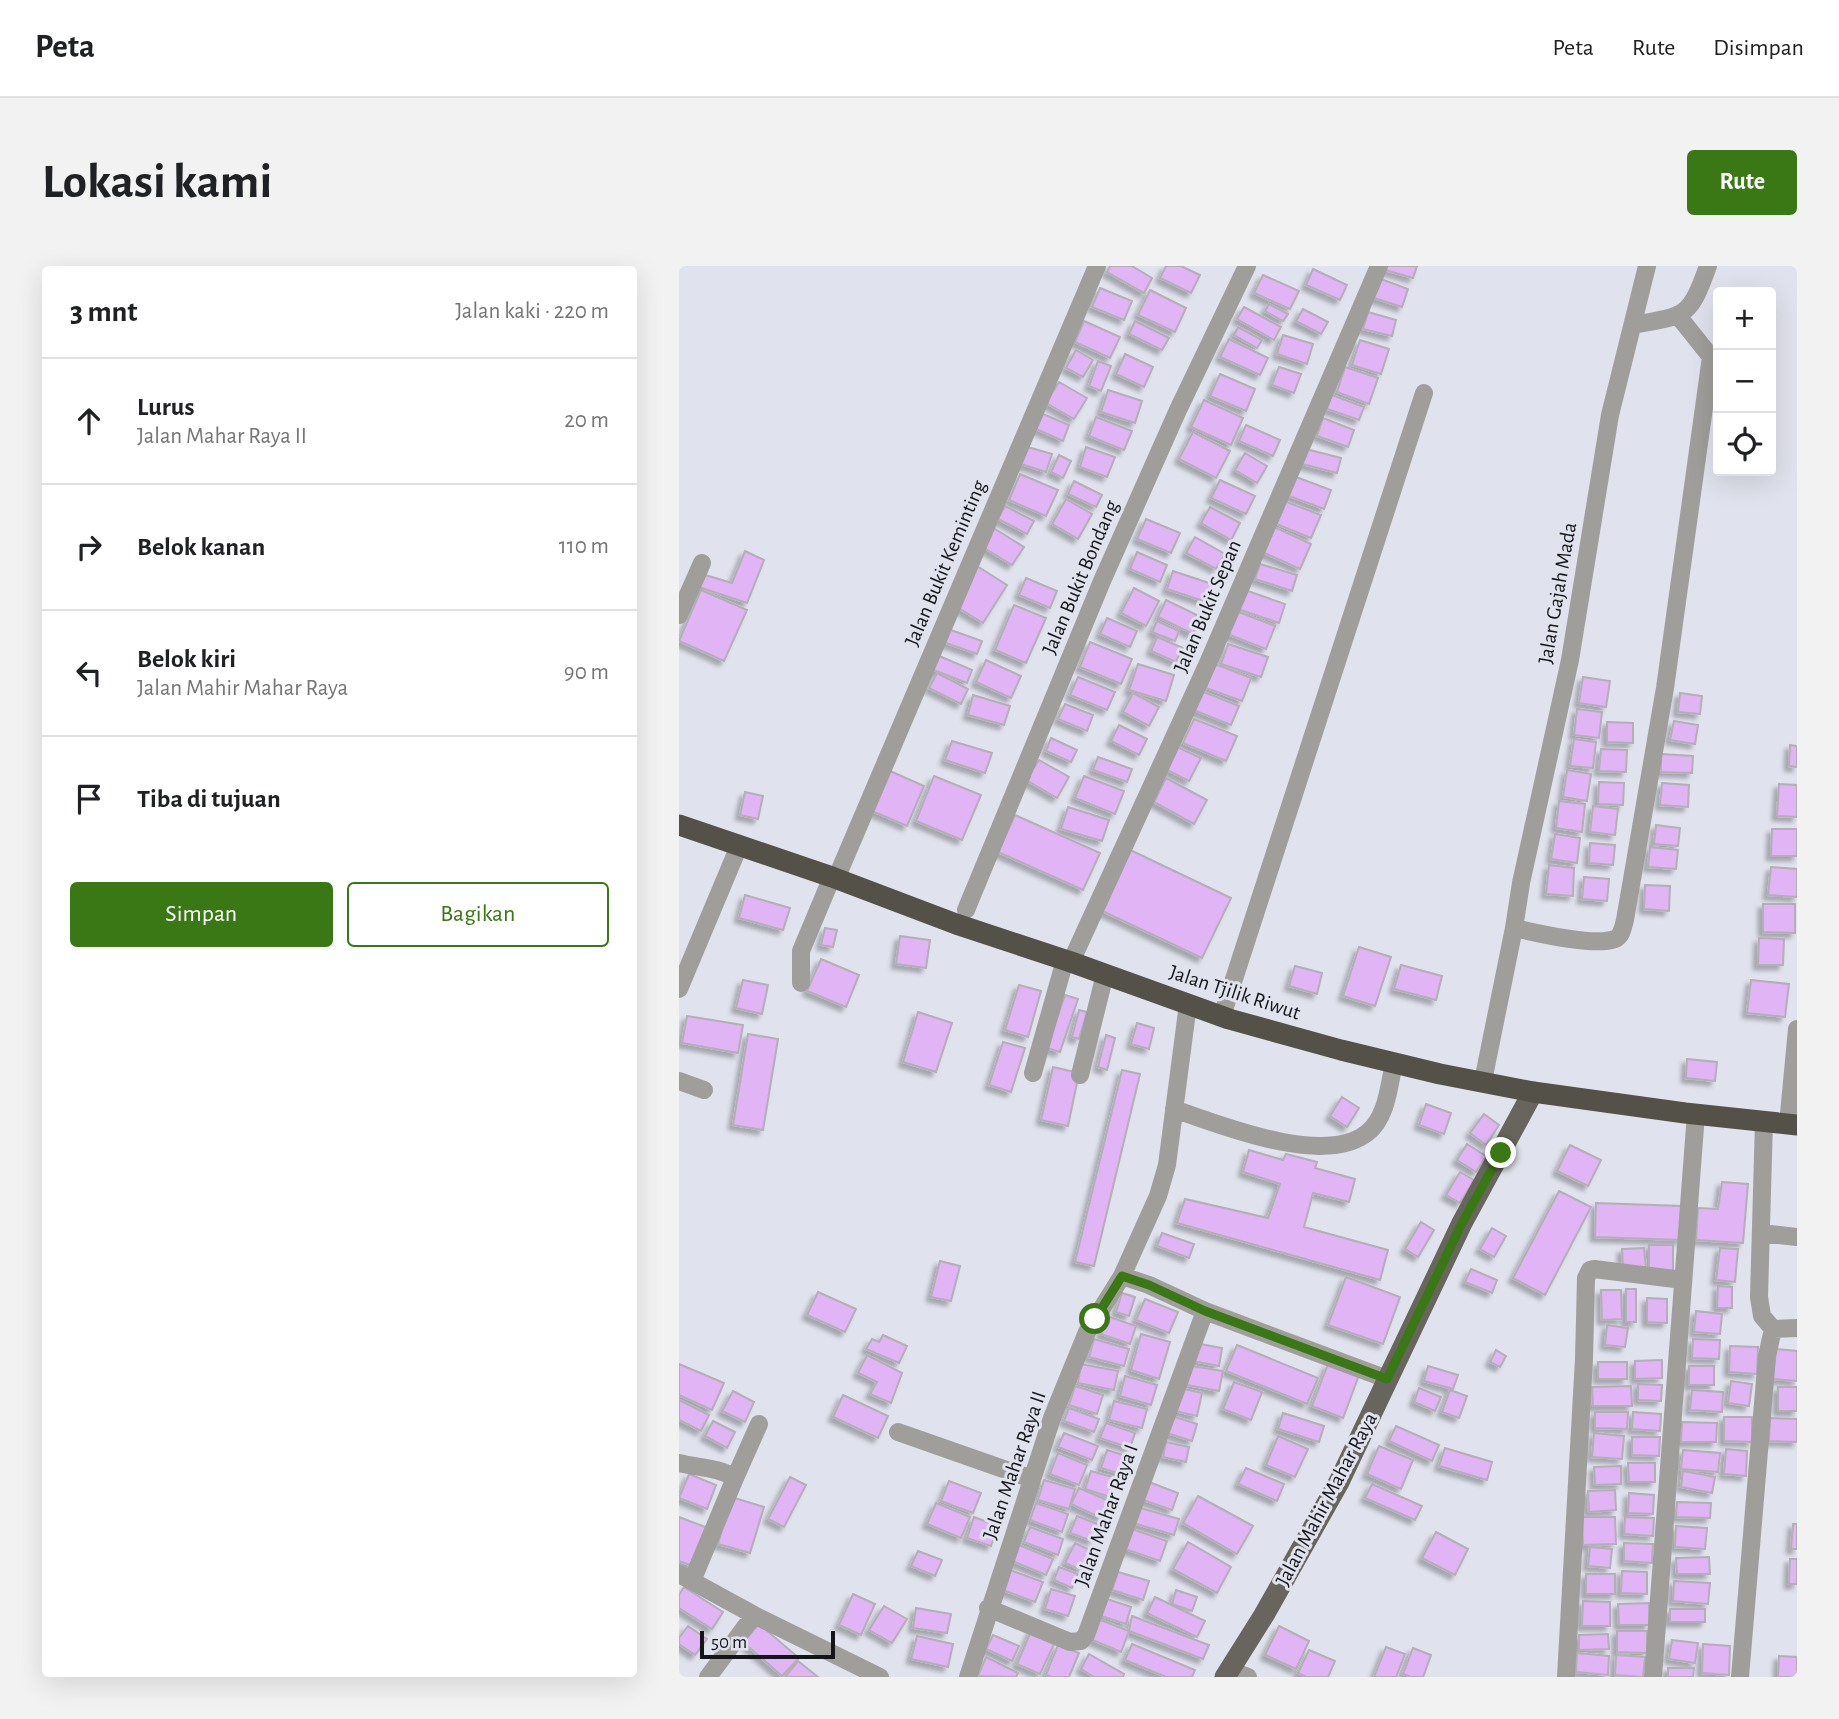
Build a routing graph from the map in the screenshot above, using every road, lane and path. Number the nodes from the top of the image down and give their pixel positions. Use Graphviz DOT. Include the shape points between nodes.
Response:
graph roads {
  1 [pos="1097,266"];
  2 [pos="1247,266"];
  3 [pos="1378,266"];
  4 [pos="1647,266"];
  5 [pos="1708,266"];
  6 [pos="1679,317"];
  7 [pos="1633,325"];
  8 [pos="1424,393"];
  9 [pos="702,563"];
  10 [pos="679,615"];
  11 [pos="679,825"];
  12 [pos="739,846"];
  13 [pos="834,878"];
  14 [pos="966,910"];
  15 [pos="1514,928"];
  16 [pos="1068,961"];
  17 [pos="1105,974"];
  18 [pos="801,983"];
  19 [pos="679,989"];
  20 [pos="1188,1004"];
  21 [pos="1222,1016"];
  22 [pos="1797,1029"];
  23 [pos="1394,1063"];
  24 [pos="1033,1073"];
  25 [pos="1080,1076"];
  26 [pos="679,1081"];
  27 [pos="1483,1081"];
  28 [pos="704,1090"];
  29 [pos="1533,1092"];
  30 [pos="1174,1109"];
  31 [pos="1696,1114"];
  32 [pos="1763,1121"];
  33 [pos="1793,1124"];
  34 [pos="1761,1233"];
  35 [pos="1797,1237"];
  36 [pos="1122,1276"];
  37 [pos="1683,1280"];
  38 [pos="1205,1311"];
  39 [pos="1797,1328"];
  40 [pos="1773,1329"];
  41 [pos="1387,1379"];
  42 [pos="759,1424"];
  43 [pos="898,1432"];
  44 [pos="679,1463"];
  45 [pos="735,1478"];
  46 [pos="1032,1479"];
  47 [pos="686,1577"];
  48 [pos="988,1608"];
  49 [pos="754,1615"];
  50 [pos="853,1672"];
  51 [pos="1234,1675"];
  52 [pos="708,1677"];
  53 [pos="880,1677"];
  54 [pos="968,1677"];
  55 [pos="1566,1677"];
  56 [pos="1653,1677"];
  57 [pos="1741,1677"];
  1 -- 13 [label="street, Jalan Bukit Keminting"];
  2 -- 14 [label="street, Jalan Bukit Bondang" via="1102,581"];
  3 -- 16 [label="street, Jalan Bukit Sepan" via="1208,663"];
  4 -- 7 [label="street, Jalan Gajah Mada"];
  5 -- 6 [label="street" via="1696,298"];
  6 -- 7 [label="street"];
  6 -- 15 [label="street" via="1711,357 1665,688 1625,920 1616,939 1606,940"];
  7 -- 15 [label="street, Jalan Gajah Mada" via="1610,415 1570,660"];
  8 -- 21 [label="street"];
  9 -- 10 [label="street"];
  11 -- 12 [label="highway, Jalan Tjilik Riwut"];
  12 -- 13 [label="highway, Jalan Tjilik Riwut"];
  12 -- 19 [label="street"];
  13 -- 16 [label="highway, Jalan Tjilik Riwut"];
  13 -- 18 [label="street, Jalan Bukit Keminting" via="801,951"];
  15 -- 27 [label="street, Jalan Gajah Mada"];
  16 -- 17 [label="highway, Jalan Tjilik Riwut"];
  16 -- 24 [label="street, Jalan Bukit Sepan"];
  17 -- 20 [label="highway, Jalan Tjilik Riwut"];
  17 -- 25 [label="street"];
  20 -- 21 [label="highway, Jalan Tjilik Riwut"];
  20 -- 30 [label="street, Jalan Mahar Raya II"];
  21 -- 23 [label="highway, Jalan Tjilik Riwut"];
  22 -- 33 [label="street"];
  23 -- 27 [label="highway, Jalan Tjilik Riwut"];
  23 -- 30 [label="street" via="1383,1110 1369,1132 1349,1143 1283,1142 1244,1134"];
  26 -- 28 [label="street"];
  27 -- 29 [label="highway, Jalan Tjilik Riwut"];
  29 -- 31 [label="highway, Jalan Tjilik Riwut"];
  29 -- 41 [label="main road, Jalan Mahir Mahar Raya" via="1462,1223"];
  30 -- 36 [label="street, Jalan Mahar Raya II" via="1162,1184"];
  31 -- 32 [label="highway, Jalan Tjilik Riwut"];
  31 -- 37 [label="street"];
  32 -- 33 [label="highway, Jalan Tjilik Riwut"];
  32 -- 34 [label="street"];
  34 -- 35 [label="street"];
  34 -- 40 [label="street" via="1759,1297 1762,1316"];
  36 -- 38 [label="street"];
  36 -- 46 [label="street, Jalan Mahar Raya II" via="1087,1332"];
  37 -- 55 [label="street" via="1594,1269 1586,1278"];
  37 -- 56 [label="street"];
  38 -- 41 [label="street"];
  38 -- 48 [label="street, Jalan Mahar Raya I" via="1086,1634 1070,1642"];
  39 -- 40 [label="street"];
  40 -- 57 [label="street" via="1767,1356"];
  41 -- 51 [label="main road, Jalan Mahir Mahar Raya" via="1339,1482"];
  42 -- 45 [label="street"];
  43 -- 46 [label="street"];
  44 -- 45 [label="street"];
  45 -- 47 [label="street"];
  46 -- 48 [label="street, Jalan Mahar Raya II"];
  47 -- 49 [label="street"];
  48 -- 54 [label="street, Jalan Mahar Raya II"];
  49 -- 50 [label="street"];
  49 -- 52 [label="street"];
  50 -- 53 [label="street"];
}
